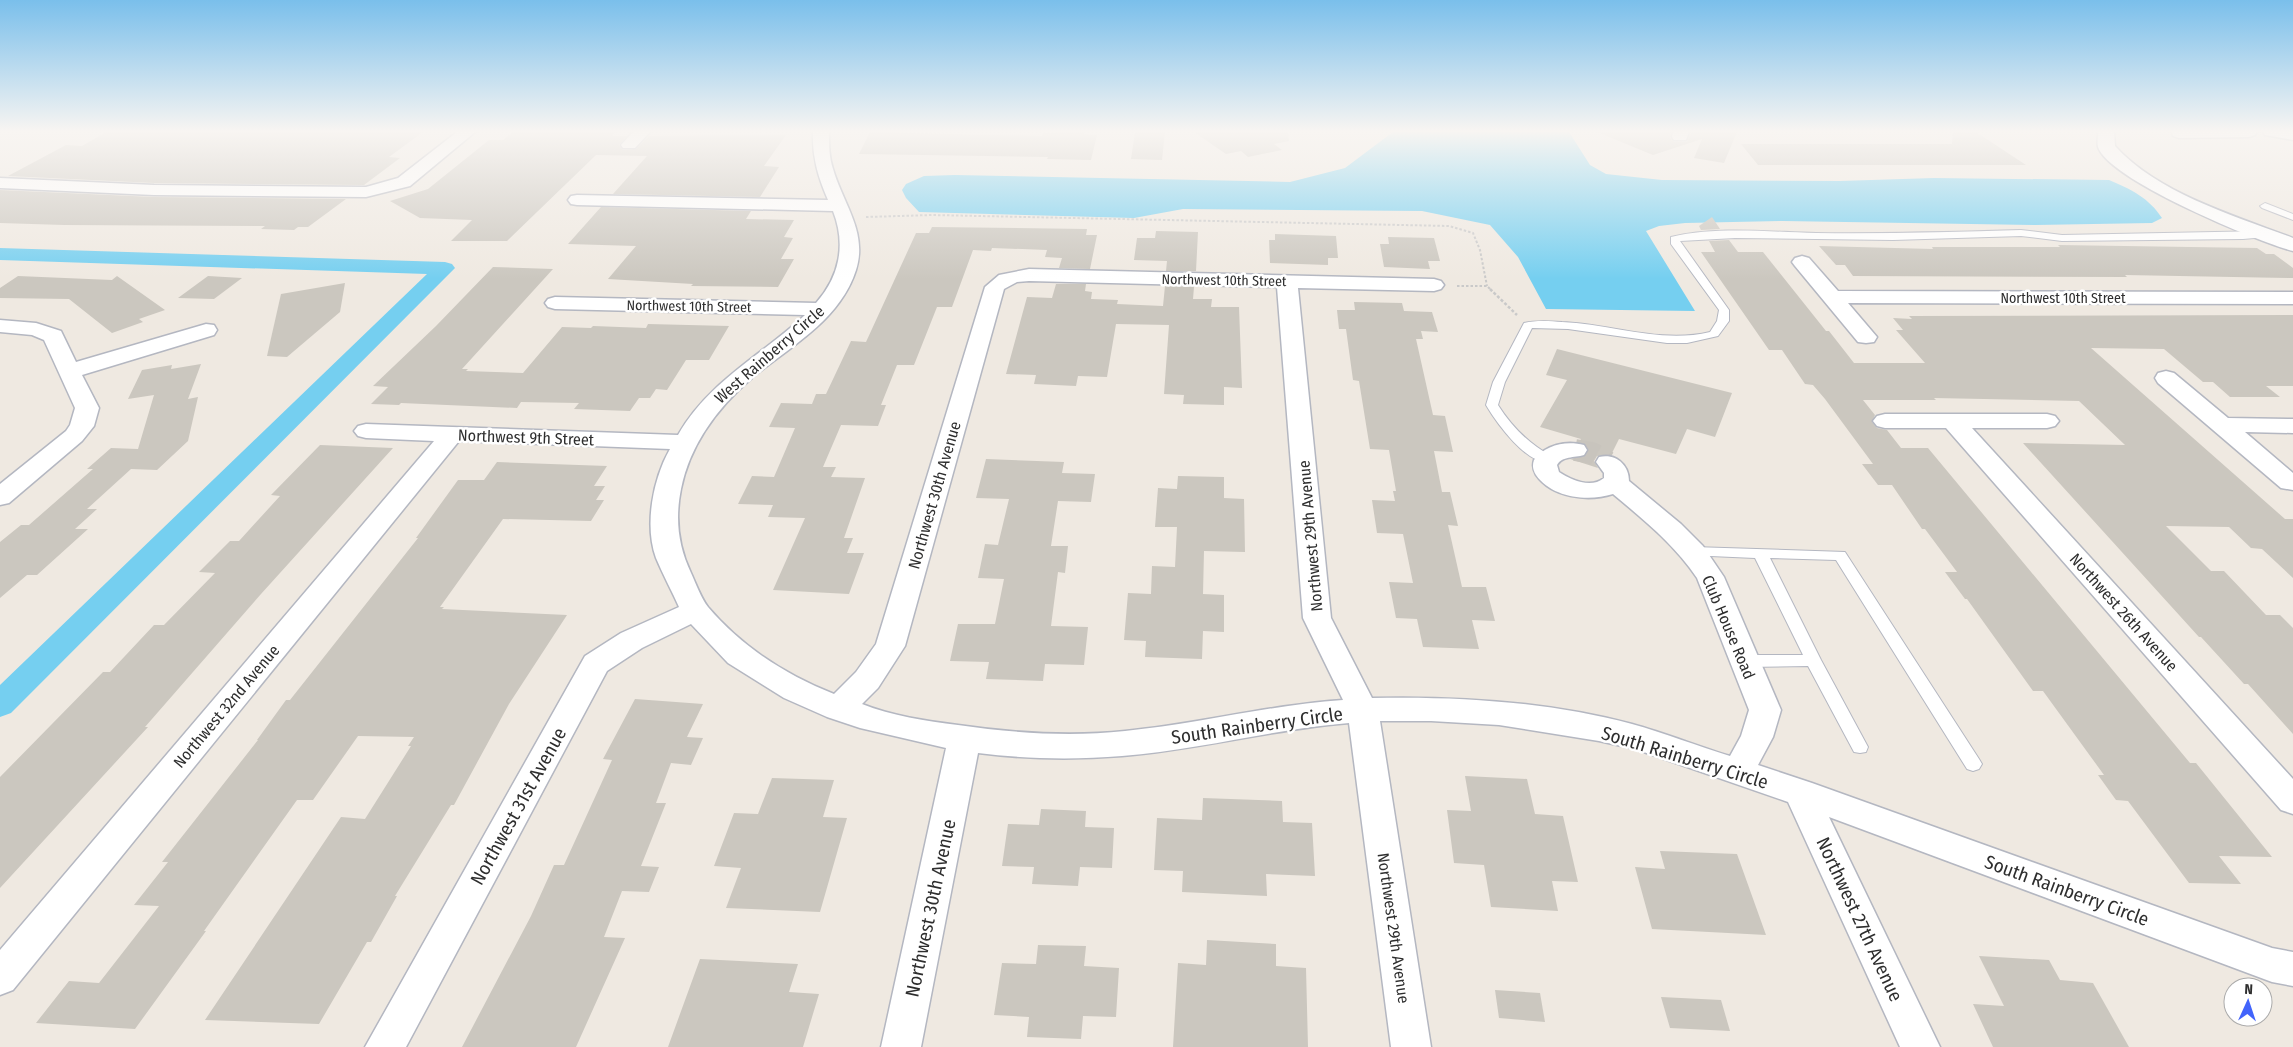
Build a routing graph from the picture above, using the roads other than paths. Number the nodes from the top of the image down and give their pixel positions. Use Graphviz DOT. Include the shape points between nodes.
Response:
graph roads {
  1 [pos="404,181"];
  2 [pos="828,181"];
  3 [pos="2149,181"];
  4 [pos="0,183"];
  5 [pos="577,200"];
  6 [pos="2265,206"];
  7 [pos="842,212"];
  8 [pos="2293,217"];
  9 [pos="2266,234"];
  10 [pos="2293,245"];
  11 [pos="1802,262"];
  12 [pos="1014,276"];
  13 [pos="1287,282"];
  14 [pos="1434,285"];
  15 [pos="1833,297"];
  16 [pos="2293,298"];
  17 [pos="556,303"];
  18 [pos="822,309"];
  19 [pos="0,326"];
  20 [pos="206,330"];
  21 [pos="1866,336"];
  22 [pos="67,362"];
  23 [pos="2166,378"];
  24 [pos="1884,421"];
  25 [pos="2047,421"];
  26 [pos="1954,422"];
  27 [pos="2222,425"];
  28 [pos="2293,426"];
  29 [pos="366,431"];
  30 [pos="452,435"];
  31 [pos="685,442"];
  32 [pos="1575,450"];
  33 [pos="1546,459"];
  34 [pos="2290,483"];
  35 [pos="0,497"];
  36 [pos="1693,552"];
  37 [pos="1760,553"];
  38 [pos="696,611"];
  39 [pos="1745,660"];
  40 [pos="1813,660"];
  41 [pos="838,709"];
  42 [pos="1363,710"];
  43 [pos="964,740"];
  44 [pos="1860,747"];
  45 [pos="1973,764"];
  46 [pos="1738,771"];
  47 [pos="1800,792"];
  48 [pos="2293,801"];
  49 [pos="2293,969"];
  50 [pos="0,978"];
  51 [pos="386,1047"];
  52 [pos="901,1047"];
  53 [pos="1411,1047"];
  54 [pos="1920,1047"];
  1 -- 4 [label="street" via="353,193 154,190"];
  2 -- 7 [label="street, West Rainberry Circle"];
  3 -- 9 [label="street" via="2180,199"];
  5 -- 7 [label="street"];
  6 -- 8 [label="lane"];
  7 -- 18 [label="street, West Rainberry Circle" via="851,235 851,254 846,274"];
  9 -- 10 [label="street"];
  9 -- 33 [label="lane" via="2062,238 2020,233 1893,237 1699,236 1675,239 1724,310 1723,321 1714,334 1689,340 1637,336 1602,329 1528,325 1499,382 1492,405 1501,421 1526,448"];
  11 -- 15 [label="street"];
  12 -- 13 [label="street, Northwest 10th Street"];
  12 -- 41 [label="street, Northwest 30th Avenue" via="994,287 890,646 868,680"];
  13 -- 14 [label="street, Northwest 10th Street"];
  13 -- 42 [label="street, Northwest 29th Avenue" via="1317,618"];
  15 -- 16 [label="street, Northwest 10th Street"];
  15 -- 21 [label="street"];
  17 -- 18 [label="street, Northwest 10th Street"];
  18 -- 31 [label="street, West Rainberry Circle" via="714,401"];
  19 -- 22 [label="street" via="46,332 53,336"];
  20 -- 22 [label="street"];
  22 -- 35 [label="street" via="87,408 82,426 63,446"];
  23 -- 27 [label="street"];
  24 -- 26 [label="street"];
  25 -- 26 [label="street"];
  26 -- 48 [label="street, Northwest 26th Avenue"];
  27 -- 28 [label="street"];
  27 -- 34 [label="street"];
  29 -- 30 [label="street, Northwest 9th Street"];
  30 -- 31 [label="street, Northwest 9th Street"];
  30 -- 50 [label="street, Northwest 32nd Avenue"];
  31 -- 38 [label="street, West Rainberry Circle" via="671,473 666,498 666,539 670,562"];
  32 -- 33 [label="street" via="1560,451"];
  33 -- 36 [label="street, Club House Road" via="1544,464 1550,477 1568,488 1602,490 1612,472"];
  36 -- 37 [label="lane"];
  36 -- 39 [label="street, Club House Road" via="1710,577"];
  37 -- 40 [label="lane"];
  37 -- 45 [label="lane" via="1840,555"];
  38 -- 41 [label="street, South Rainberry Circle" via="736,653 762,672 799,693"];
  38 -- 51 [label="street, Northwest 31st Avenue" via="612,650 596,664"];
  39 -- 40 [label="lane"];
  39 -- 46 [label="street, Club House Road" via="1765,710 1757,736"];
  40 -- 44 [label="lane"];
  41 -- 43 [label="street, South Rainberry Circle" via="920,733"];
  42 -- 43 [label="street, South Rainberry Circle" via="1286,717 1188,736 1117,745 1045,747"];
  42 -- 46 [label="street, South Rainberry Circle" via="1468,712 1548,720 1630,736"];
  42 -- 53 [label="street, Northwest 29th Avenue"];
  43 -- 52 [label="street, Northwest 30th Avenue"];
  46 -- 47 [label="street, South Rainberry Circle"];
  47 -- 49 [label="street, South Rainberry Circle" via="2272,965"];
  47 -- 54 [label="street, Northwest 27th Avenue"];
}
